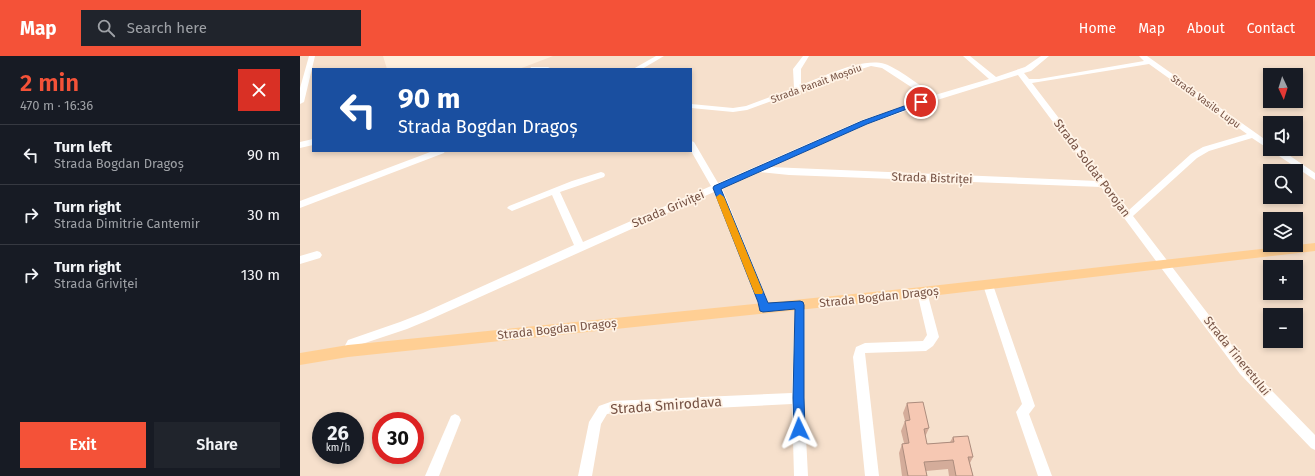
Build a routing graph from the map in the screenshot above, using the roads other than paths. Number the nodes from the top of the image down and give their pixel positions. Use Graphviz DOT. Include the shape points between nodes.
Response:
graph roads {
  1 [pos="312,56"];
  2 [pos="661,56"];
  3 [pos="806,56"];
  4 [pos="966,56"];
  5 [pos="1142,56"];
  6 [pos="1042,58"];
  7 [pos="1151,62"];
  8 [pos="639,68"];
  9 [pos="1020,72"];
  10 [pos="995,80"];
  11 [pos="1028,81"];
  12 [pos="798,90"];
  13 [pos="934,98"];
  14 [pos="300,102"];
  15 [pos="692,106"];
  16 [pos="1253,135"];
  17 [pos="1263,141"];
  18 [pos="312,142"];
  19 [pos="300,145"];
  20 [pos="692,146"];
  21 [pos="435,152"];
  22 [pos="418,155"];
  23 [pos="1284,156"];
  24 [pos="760,169"];
  25 [pos="601,175"];
  26 [pos="1315,177"];
  27 [pos="1105,184"];
  28 [pos="717,188"];
  29 [pos="555,191"];
  30 [pos="300,205"];
  31 [pos="512,208"];
  32 [pos="1127,214"];
  33 [pos="580,247"];
  34 [pos="1315,247"];
  35 [pos="317,254"];
  36 [pos="300,260"];
  37 [pos="1164,264"];
  38 [pos="988,285"];
  39 [pos="922,292"];
  40 [pos="800,305"];
  41 [pos="763,308"];
  42 [pos="348,351"];
  43 [pos="300,359"];
  44 [pos="798,398"];
  45 [pos="455,420"];
  46 [pos="1315,444"];
  47 [pos="432,476"];
  48 [pos="585,476"];
  49 [pos="801,476"];
  50 [pos="872,476"];
  51 [pos="1045,476"];
  1 -- 14 [label="street"];
  2 -- 8 [label="street"];
  3 -- 12 [label="street" via="797,69"];
  4 -- 10 [label="street"];
  5 -- 7 [label="street, Strada Vasile Lupu"];
  6 -- 9 [label="street, Strada Griviței"];
  6 -- 11 [label="street, Strada Griviței" via="1033,78"];
  7 -- 11 [label="street"];
  7 -- 16 [label="street, Strada Vasile Lupu"];
  9 -- 10 [label="street, Strada Griviței"];
  9 -- 11 [label="street, Strada Soldat Porojan"];
  10 -- 13 [label="street, Strada Griviței"];
  11 -- 27 [label="street, Strada Soldat Porojan"];
  12 -- 13 [label="street, Strada Panait Moșoiu" via="862,66 877,65 884,66"];
  12 -- 15 [label="street, Strada Panait Moșoiu" via="740,110"];
  13 -- 24 [label="street, Strada Griviței" via="865,122"];
  16 -- 17 [label="street, Strada Vasile Lupu"];
  16 -- 32 [label="street" via="1206,149 1194,156 1132,213"];
  18 -- 19 [label="street"];
  20 -- 28 [label="street"];
  21 -- 22 [label="street"];
  22 -- 30 [label="street"];
  23 -- 26 [label="street"];
  24 -- 27 [label="street, Strada Bistriței"];
  24 -- 28 [label="street, Strada Griviței"];
  25 -- 29 [label="street"];
  27 -- 32 [label="street, Strada Soldat Porojan"];
  28 -- 33 [label="street, Strada Griviței"];
  28 -- 41 [label="street" via="763,302"];
  29 -- 31 [label="street"];
  29 -- 33 [label="street"];
  32 -- 37 [label="street, Strada Soldat Porojan"];
  33 -- 42 [label="street, Strada Griviței" via="421,319 352,344"];
  34 -- 37 [label="main road, Strada Bogdan Dragoș"];
  35 -- 36 [label="street"];
  37 -- 38 [label="main road, Strada Bogdan Dragoș"];
  37 -- 46 [label="street, Strada Tineretului" via="1244,370"];
  38 -- 39 [label="main road, Strada Bogdan Dragoș"];
  38 -- 51 [label="street" via="1029,406 1022,412"];
  39 -- 40 [label="main road, Strada Bogdan Dragoș"];
  39 -- 50 [label="street" via="933,337 926,346 860,350"];
  40 -- 41 [label="main road, Strada Bogdan Dragoș"];
  40 -- 44 [label="street"];
  41 -- 42 [label="main road, Strada Bogdan Dragoș"];
  42 -- 43 [label="main road, Strada Bogdan Dragoș"];
  44 -- 48 [label="street, Strada Smirodava" via="613,407 603,410 595,422"];
  44 -- 49 [label="street"];
  45 -- 47 [label="street"];
}
